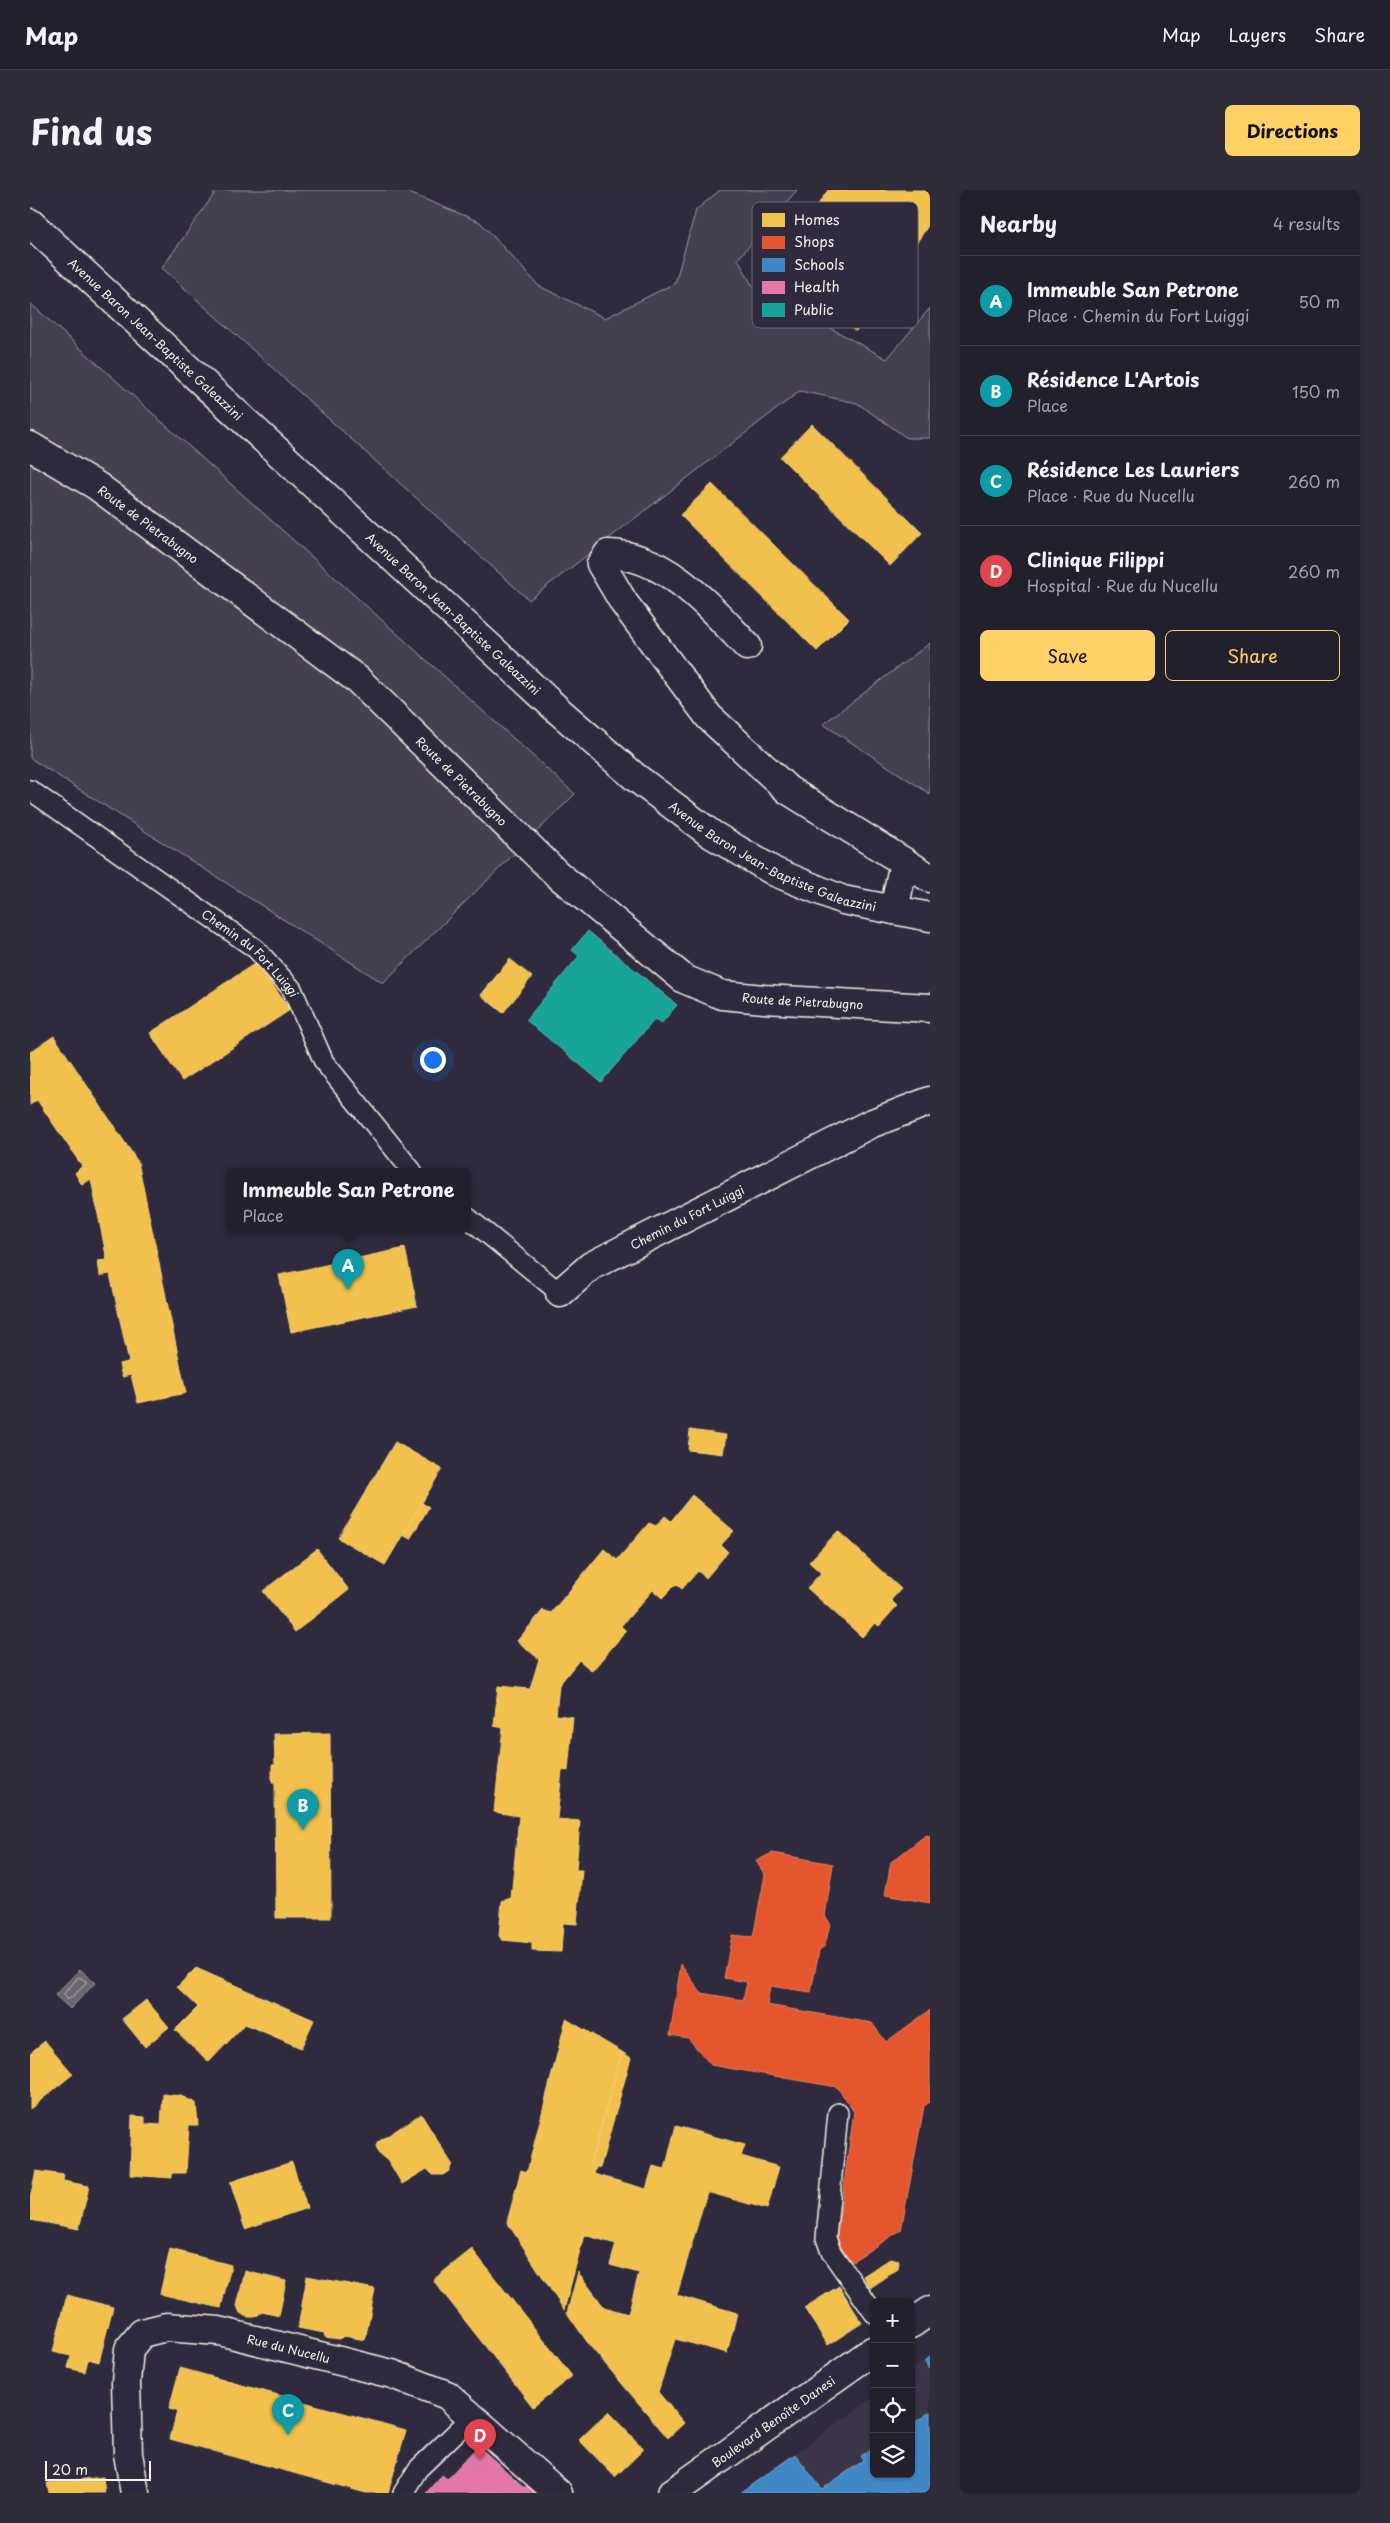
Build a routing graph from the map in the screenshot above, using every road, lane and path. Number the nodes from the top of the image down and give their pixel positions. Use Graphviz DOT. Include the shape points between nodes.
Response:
graph roads {
  1 [pos="30,223"];
  2 [pos="30,446"];
  3 [pos="747,646"];
  4 [pos="30,790"];
  5 [pos="904,862"];
  6 [pos="930,878"];
  7 [pos="894,910"];
  8 [pos="930,917"];
  9 [pos="930,1008"];
  10 [pos="930,1101"];
  11 [pos="410,1168"];
  12 [pos="471,1220"];
  13 [pos="560,1293"];
  14 [pos="838,2113"];
  15 [pos="870,2307"];
  16 [pos="930,2311"];
  17 [pos="915,2321"];
  18 [pos="870,2353"];
  19 [pos="472,2417"];
  20 [pos="676,2492"];
  21 [pos="135,2493"];
  22 [pos="404,2493"];
  23 [pos="558,2493"];
  1 -- 7 [label="main road, Avenue Baron Jean-Baptiste Galeazzini" via="545,699 635,777 711,834 775,872 843,900"];
  2 -- 9 [label="main road, Route de Pietrabugno" via="97,486 358,680 557,874 684,979 722,995 764,1000"];
  3 -- 5 [label="main road" via="709,605 661,569 626,554 608,554 601,564 624,603 710,717 788,790"];
  4 -- 11 [label="lane, Chemin du Fort Luiggi" via="256,949 292,989 324,1062"];
  5 -- 6 [label="main road"];
  5 -- 7 [label="main road"];
  7 -- 8 [label="main road, Avenue Baron Jean-Baptiste Galeazzini"];
  10 -- 13 [label="main road, Chemin du Fort Luiggi" via="870,1124 591,1266"];
  12 -- 13 [label="lane, Chemin du Fort Luiggi"];
  14 -- 15 [label="lane" via="826,2238 831,2252"];
  16 -- 17 [label="main road"];
  18 -- 20 [label="main road, Boulevard Benoîte Danesi"];
  19 -- 21 [label="main road, Rue du Nucellu" via="446,2395 392,2374 219,2331 166,2327 142,2333 130,2349 126,2382 128,2454"];
  19 -- 22 [label="lane" via="418,2469"];
  19 -- 23 [label="main road, Rue du Nucellu"];
}
